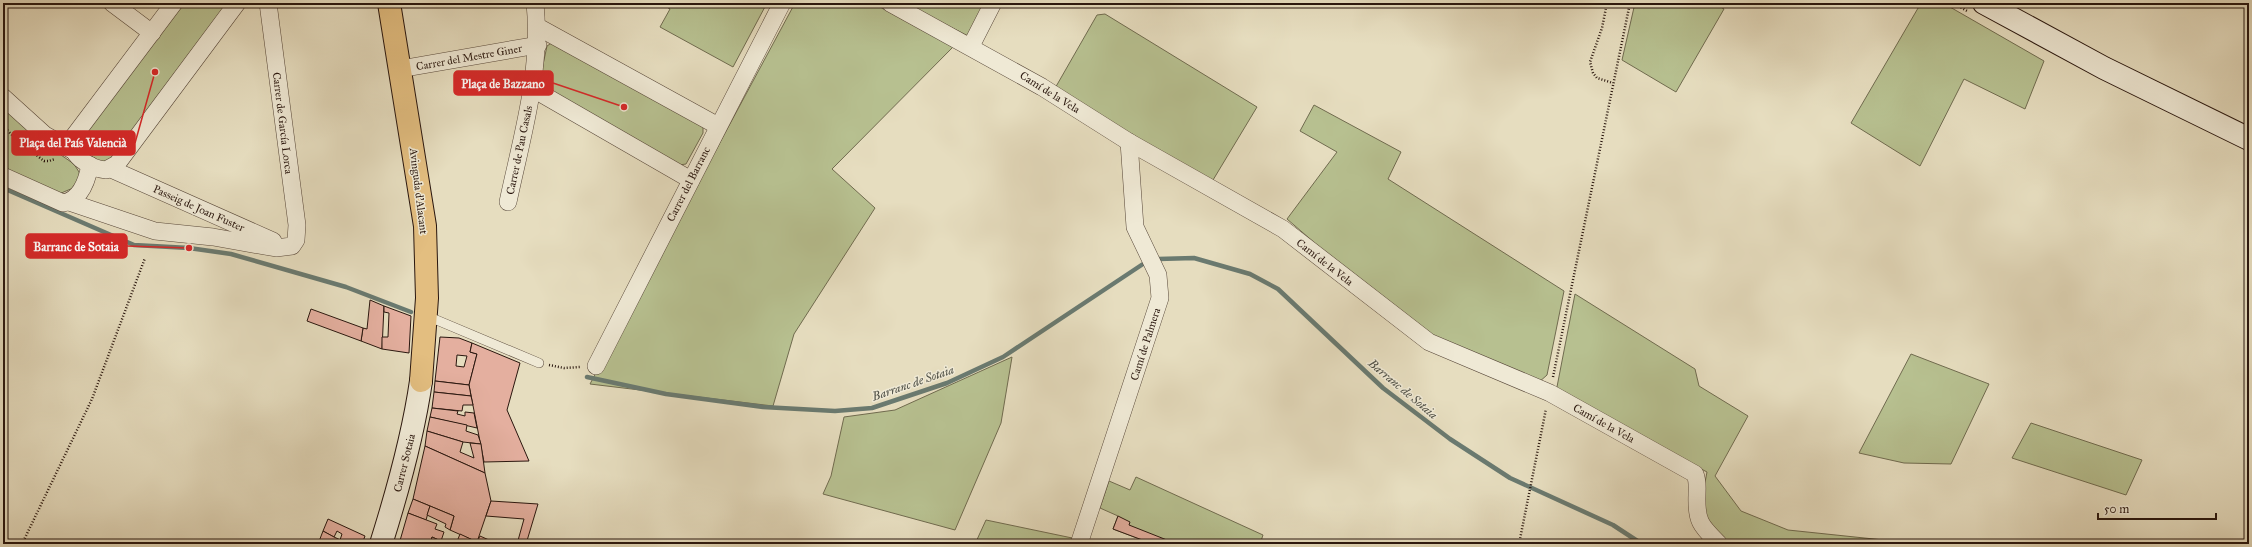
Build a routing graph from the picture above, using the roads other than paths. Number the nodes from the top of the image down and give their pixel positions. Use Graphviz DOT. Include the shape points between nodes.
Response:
graph roads {
  1 [pos="112,3"];
  2 [pos="174,3"];
  3 [pos="237,3"];
  4 [pos="268,3"];
  5 [pos="390,3"];
  6 [pos="535,3"];
  7 [pos="782,3"];
  8 [pos="890,3"];
  9 [pos="993,3"];
  10 [pos="1984,3"];
  11 [pos="538,27"];
  12 [pos="152,33"];
  13 [pos="538,45"];
  14 [pos="970,46"];
  15 [pos="400,69"];
  16 [pos="533,89"];
  17 [pos="3,97"];
  18 [pos="718,126"];
  19 [pos="2249,139"];
  20 [pos="1129,142"];
  21 [pos="74,151"];
  22 [pos="90,165"];
  23 [pos="111,169"];
  24 [pos="3,176"];
  25 [pos="691,180"];
  26 [pos="69,202"];
  27 [pos="508,202"];
  28 [pos="291,246"];
  29 [pos="427,316"];
  30 [pos="539,363"];
  31 [pos="596,366"];
  32 [pos="421,381"];
  33 [pos="381,544"];
  34 [pos="1079,544"];
  35 [pos="1719,544"];
  1 -- 12 [label="street"];
  2 -- 12 [label="street"];
  3 -- 23 [label="street"];
  4 -- 28 [label="street, Carrer de García Lorca" via="296,225"];
  5 -- 15 [label="highway, Avinguda d'Alacant"];
  6 -- 11 [label="street, Carrer de Pau Casals"];
  7 -- 18 [label="street, Carrer del Barranc"];
  8 -- 14 [label="street, Camí de la Vela"];
  9 -- 14 [label="street"];
  10 -- 19 [label="main road" via="2104,68"];
  11 -- 13 [label="street, Carrer de Pau Casals"];
  11 -- 18 [label="street"];
  12 -- 21 [label="street" via="74,136"];
  13 -- 15 [label="street, Carrer del Mestre Giner"];
  13 -- 16 [label="street, Carrer de Pau Casals"];
  14 -- 20 [label="street, Camí de la Vela" via="1042,87"];
  15 -- 29 [label="highway, Avinguda d'Alacant" via="424,226"];
  16 -- 25 [label="street"];
  16 -- 27 [label="street, Carrer de Pau Casals"];
  17 -- 21 [label="street" via="45,135"];
  18 -- 25 [label="street, Carrer del Barranc"];
  20 -- 34 [label="street, Camí de Palmera" via="1135,227 1158,275 1160,298"];
  20 -- 35 [label="street, Camí de la Vela" via="1283,229 1429,342 1550,393 1695,474 1698,480 1697,517 1702,528"];
  21 -- 22 [label="street"];
  22 -- 23 [label="street, Passeig de Joan Fuster" via="100,169"];
  22 -- 26 [label="street" via="84,185"];
  23 -- 28 [label="street, Passeig de Joan Fuster"];
  24 -- 26 [label="street" via="56,201"];
  25 -- 31 [label="street, Carrer del Barranc"];
  26 -- 28 [label="street" via="154,232 213,237 266,247"];
  29 -- 30 [label="lane"];
  29 -- 32 [label="highway, Avinguda d'Alacant"];
  32 -- 33 [label="main road, Carrer Sotaia" via="400,486"];
}
